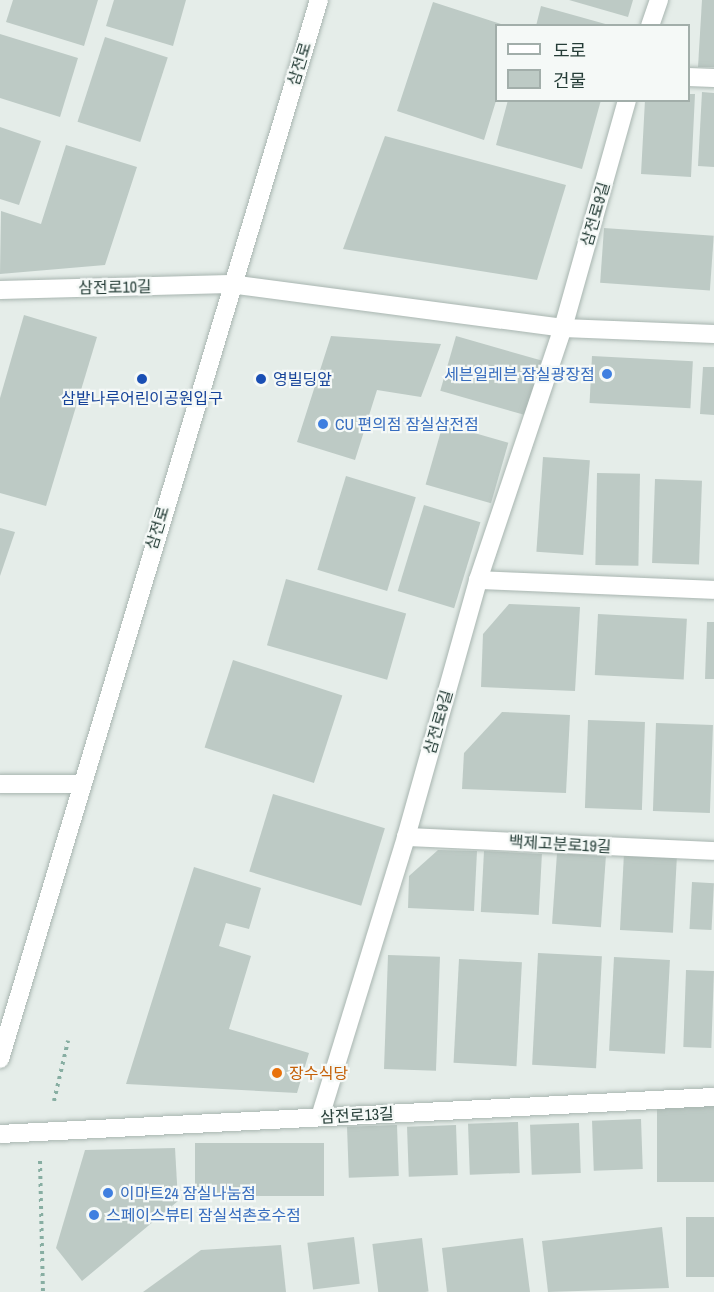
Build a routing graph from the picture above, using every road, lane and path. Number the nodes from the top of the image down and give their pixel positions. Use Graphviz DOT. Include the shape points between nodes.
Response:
graph roads {
  1 [pos="319,0"];
  2 [pos="659,0"];
  3 [pos="651,24"];
  4 [pos="690,77"];
  5 [pos="714,78"];
  6 [pos="626,102"];
  7 [pos="230,285"];
  8 [pos="0,290"];
  9 [pos="563,328"];
  10 [pos="714,334"];
  11 [pos="478,580"];
  12 [pos="714,590"];
  13 [pos="0,784"];
  14 [pos="79,784"];
  15 [pos="406,837"];
  16 [pos="714,851"];
  17 [pos="68,1041"];
  18 [pos="0,1059"];
  19 [pos="714,1097"];
  20 [pos="320,1117"];
  21 [pos="46,1132"];
  22 [pos="0,1134"];
  23 [pos="43,1292"];
  1 -- 7 [label="street, 삼전로"];
  2 -- 3 [label="street"];
  4 -- 5 [label="street"];
  6 -- 9 [label="street, 삼전로9길"];
  7 -- 8 [label="street, 삼전로10길"];
  7 -- 9 [label="street"];
  7 -- 14 [label="street, 삼전로"];
  9 -- 10 [label="street"];
  9 -- 11 [label="street, 삼전로9길"];
  11 -- 12 [label="street"];
  11 -- 15 [label="street, 삼전로9길"];
  13 -- 14 [label="street"];
  14 -- 18 [label="street, 삼전로"];
  15 -- 16 [label="street, 백제고분로19길"];
  15 -- 20 [label="street, 삼전로9길"];
  17 -- 21 [label="path"];
  19 -- 20 [label="street, 삼전로13길"];
  20 -- 21 [label="street, 삼전로13길"];
  21 -- 22 [label="street, 삼전로13길"];
  21 -- 23 [label="path" via="39,1162"];
}
